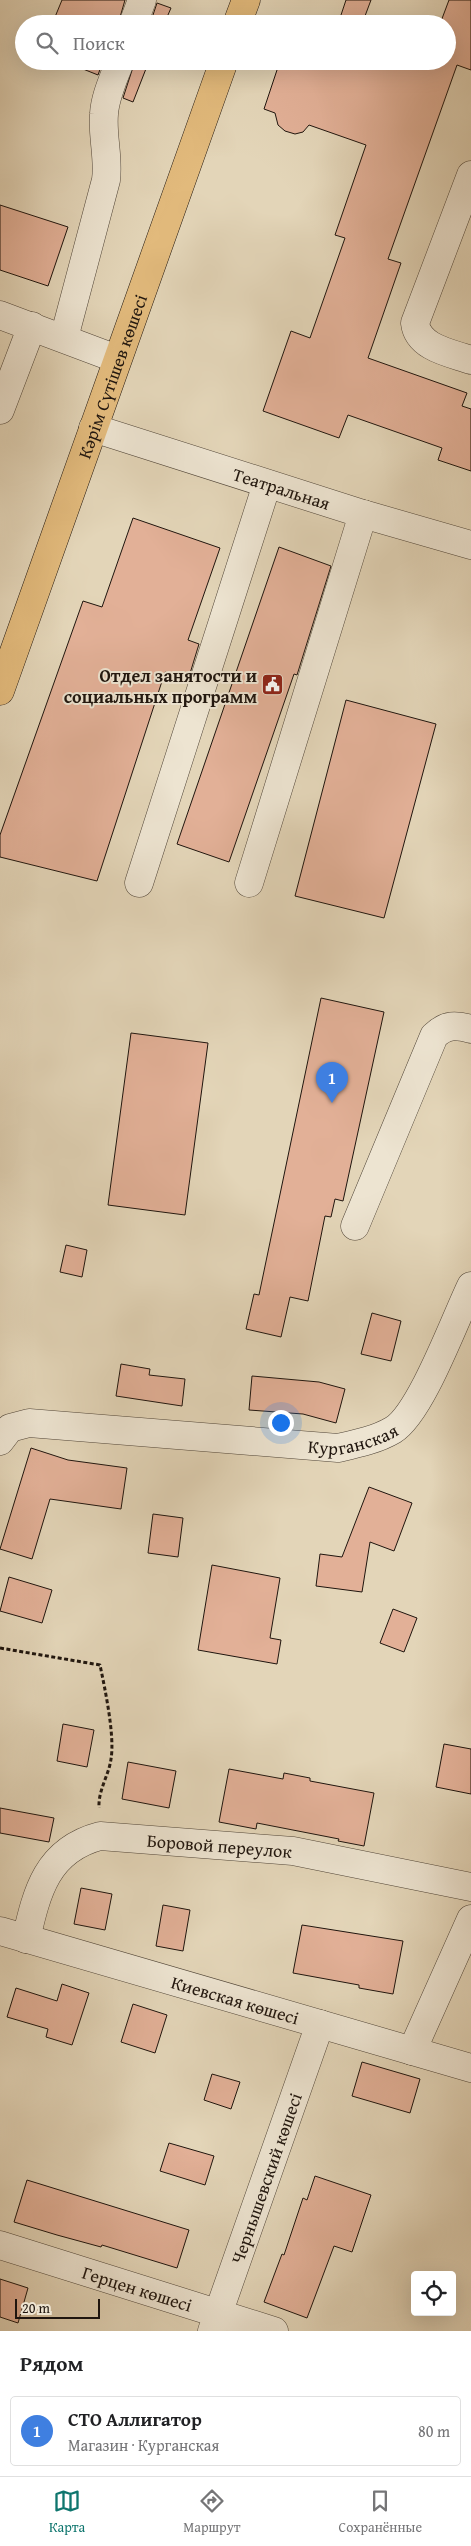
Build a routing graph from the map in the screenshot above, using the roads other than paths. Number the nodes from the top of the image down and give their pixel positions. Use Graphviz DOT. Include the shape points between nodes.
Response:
graph roads {
  1 [pos="142,0"];
  2 [pos="246,0"];
  3 [pos="136,15"];
  4 [pos="240,15"];
  5 [pos="117,70"];
  6 [pos="221,70"];
  7 [pos="471,175"];
  8 [pos="0,315"];
  9 [pos="32,326"];
  10 [pos="64,338"];
  11 [pos="117,359"];
  12 [pos="471,360"];
  13 [pos="0,410"];
  14 [pos="93,428"];
  15 [pos="267,484"];
  16 [pos="362,514"];
  17 [pos="471,545"];
  18 [pos="0,691"];
  19 [pos="139,883"];
  20 [pos="249,883"];
  21 [pos="471,1029"];
  22 [pos="356,1226"];
  23 [pos="471,1286"];
  24 [pos="0,1441"];
  25 [pos="471,1887"];
  26 [pos="471,1919"];
  27 [pos="0,1931"];
  28 [pos="26,1938"];
  29 [pos="320,2024"];
  30 [pos="412,2051"];
  31 [pos="471,2068"];
  32 [pos="0,2245"];
  33 [pos="216,2322"];
  34 [pos="274,2331"];
  1 -- 3 [label="street"];
  2 -- 4 [label="main road"];
  5 -- 10 [label="street" via="103,115 108,166 106,180"];
  6 -- 11 [label="main road, Кәрім Сүтішев көшесі"];
  7 -- 12 [label="street" via="414,323 416,331 427,344"];
  8 -- 9 [label="street"];
  9 -- 10 [label="street"];
  9 -- 13 [label="street"];
  10 -- 11 [label="street"];
  11 -- 14 [label="main road, Кәрім Сүтішев көшесі"];
  14 -- 15 [label="street, Театральная"];
  14 -- 18 [label="main road, Кәрім Сүтішев көшесі"];
  15 -- 16 [label="street, Театральная"];
  15 -- 19 [label="street"];
  16 -- 17 [label="street, Театральная"];
  16 -- 20 [label="street"];
  21 -- 22 [label="street" via="450,1026 434,1036"];
  23 -- 24 [label="street, Курганская" via="420,1398 394,1430 363,1443 338,1448 29,1423 10,1428"];
  25 -- 28 [label="street, Боровой переулок" via="293,1851 100,1836 69,1849 43,1880"];
  26 -- 30 [label="street"];
  27 -- 28 [label="street, Киевская көшесі"];
  28 -- 29 [label="street, Киевская көшесі"];
  29 -- 30 [label="street, Киевская көшесі"];
  29 -- 33 [label="street, Чернышевский көшесі"];
  30 -- 31 [label="street, Киевская көшесі"];
  32 -- 33 [label="street, Герцен көшесі"];
  33 -- 34 [label="street, Герцен көшесі"];
}
